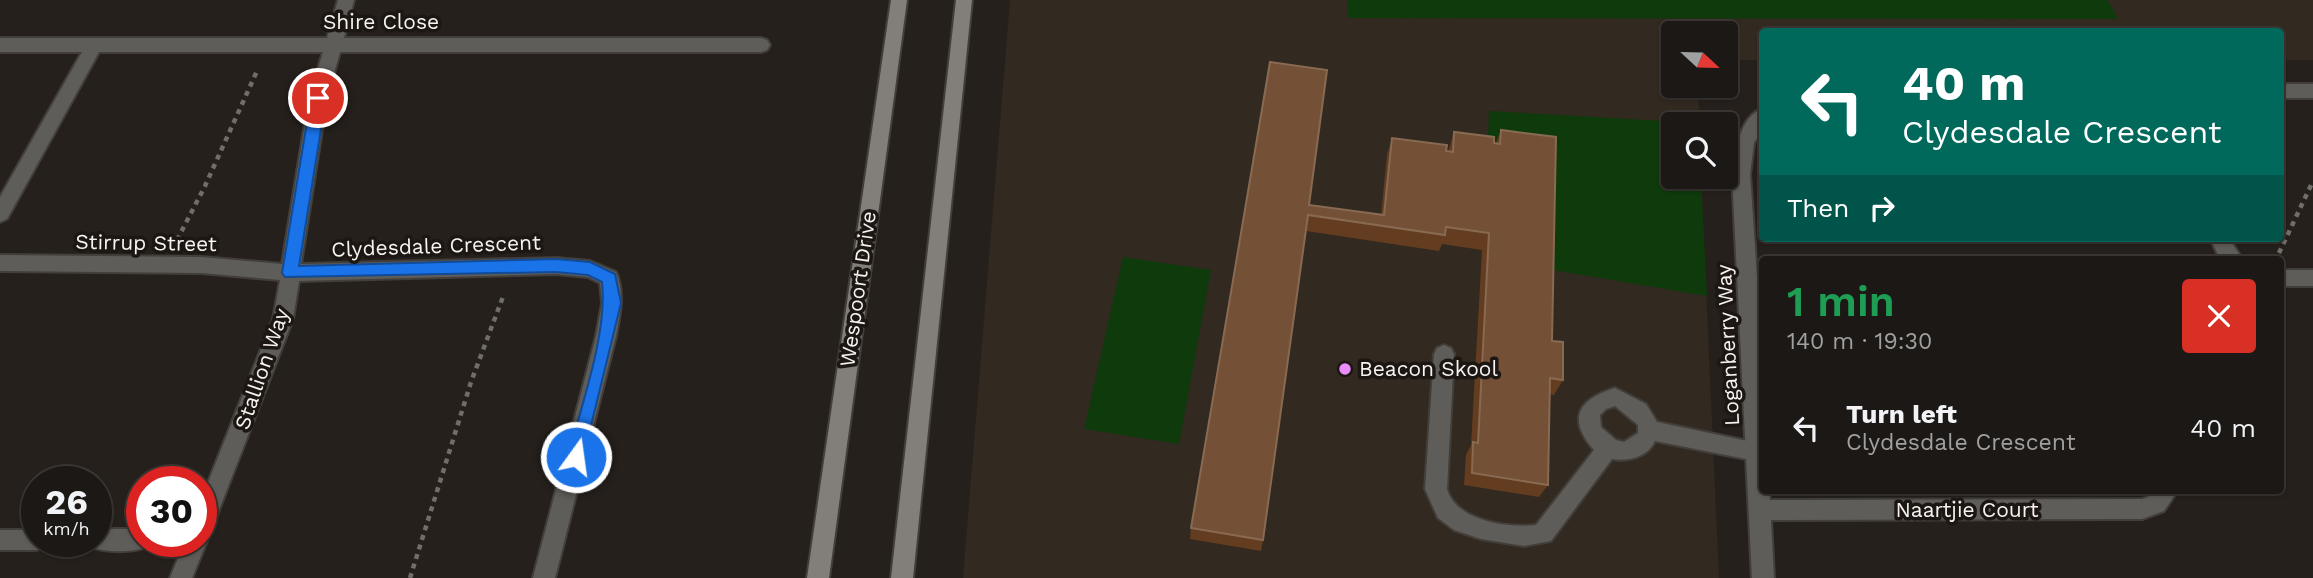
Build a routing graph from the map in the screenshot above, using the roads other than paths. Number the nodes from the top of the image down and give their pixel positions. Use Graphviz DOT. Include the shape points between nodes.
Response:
graph roads {
  1 [pos="346,0"];
  2 [pos="899,0"];
  3 [pos="964,0"];
  4 [pos="0,45"];
  5 [pos="93,45"];
  6 [pos="334,45"];
  7 [pos="761,45"];
  8 [pos="2284,91"];
  9 [pos="2313,91"];
  10 [pos="1759,121"];
  11 [pos="0,214"];
  12 [pos="0,263"];
  13 [pos="290,273"];
  14 [pos="2284,278"];
  15 [pos="2313,278"];
  16 [pos="1757,321"];
  17 [pos="1444,354"];
  18 [pos="1647,430"];
  19 [pos="1608,447"];
  20 [pos="1756,452"];
  21 [pos="217,488"];
  22 [pos="2166,494"];
  23 [pos="1758,510"];
  24 [pos="0,540"];
  25 [pos="21,540"];
  26 [pos="190,557"];
  27 [pos="181,578"];
  28 [pos="544,578"];
  29 [pos="818,578"];
  30 [pos="902,578"];
  31 [pos="1763,578"];
  1 -- 6 [label="street, Stallion Way"];
  2 -- 29 [label="main road, Wespoort Drive"];
  3 -- 30 [label="main road"];
  4 -- 5 [label="street, Shire Close"];
  5 -- 6 [label="street, Shire Close"];
  5 -- 11 [label="street"];
  6 -- 7 [label="street, Shire Close"];
  6 -- 13 [label="street, Stallion Way" via="318,98"];
  8 -- 9 [label="street"];
  10 -- 16 [label="street, Loganberry Way" via="1745,142 1741,174"];
  12 -- 13 [label="street, Stirrup Street" via="201,265"];
  13 -- 21 [label="street, Stallion Way" via="275,344"];
  13 -- 28 [label="street, Clydesdale Crescent" via="556,266 590,269 609,278 612,303 607,336"];
  14 -- 15 [label="street"];
  16 -- 20 [label="street, Loganberry Way"];
  17 -- 19 [label="street" via="1436,489 1444,512 1464,526 1531,537 1543,534"];
  18 -- 19 [label="street" via="1643,443 1634,450"];
  18 -- 19 [label="street" via="1647,420 1629,401 1603,399 1593,406 1590,428"];
  18 -- 20 [label="street"];
  20 -- 23 [label="street, Loganberry Way"];
  22 -- 23 [label="street, Naartjie Court" via="2143,509"];
  23 -- 31 [label="street, Loganberry Way"];
  24 -- 25 [label="street"];
  26 -- 27 [label="street"];
}
